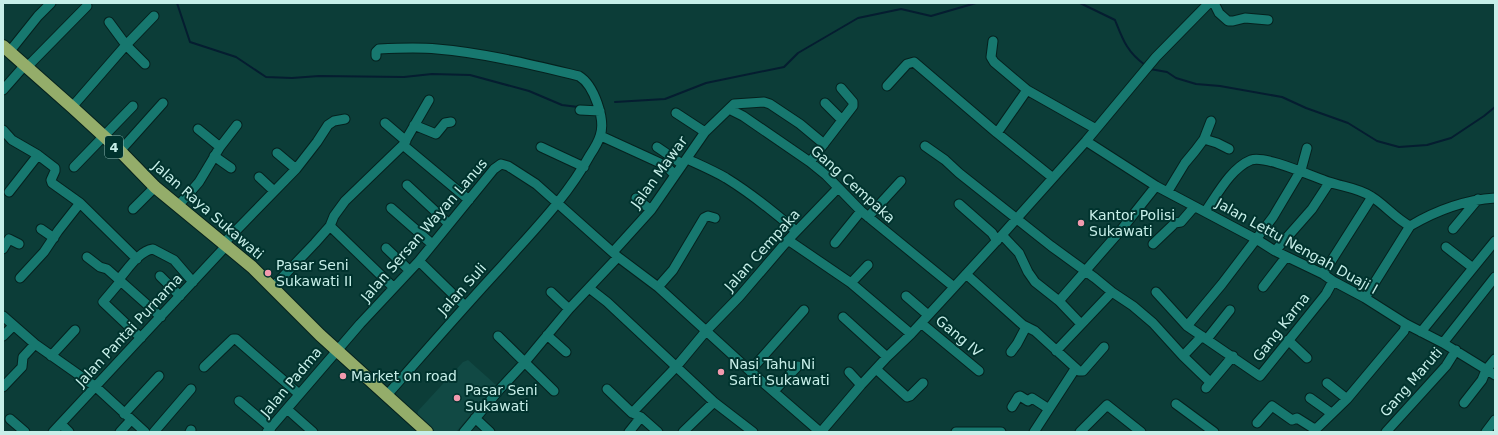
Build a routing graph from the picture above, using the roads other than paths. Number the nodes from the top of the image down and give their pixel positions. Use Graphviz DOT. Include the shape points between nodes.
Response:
graph roads {
  1 [pos="51,3"];
  2 [pos="1209,3"];
  3 [pos="1214,3"];
  4 [pos="87,6"];
  5 [pos="154,16"];
  6 [pos="1268,20"];
  7 [pos="109,22"];
  8 [pos="993,41"];
  9 [pos="124,47"];
  10 [pos="6,48"];
  11 [pos="376,56"];
  12 [pos="145,64"];
  13 [pos="26,66"];
  14 [pos="887,86"];
  15 [pos="841,88"];
  16 [pos="3,90"];
  17 [pos="1027,90"];
  18 [pos="429,100"];
  19 [pos="163,103"];
  20 [pos="825,103"];
  21 [pos="133,106"];
  22 [pos="72,107"];
  23 [pos="729,109"];
  24 [pos="580,110"];
  25 [pos="600,111"];
  26 [pos="676,113"];
  27 [pos="344,119"];
  28 [pos="842,120"];
  29 [pos="1211,121"];
  30 [pos="451,122"];
  31 [pos="385,123"];
  32 [pos="237,125"];
  33 [pos="414,125"];
  34 [pos="198,129"];
  35 [pos="1096,129"];
  36 [pos="3,130"];
  37 [pos="705,132"];
  38 [pos="997,133"];
  39 [pos="601,136"];
  40 [pos="103,137"];
  41 [pos="1204,139"];
  42 [pos="1086,142"];
  43 [pos="405,143"];
  44 [pos="824,144"];
  45 [pos="925,146"];
  46 [pos="220,147"];
  47 [pos="541,147"];
  48 [pos="657,147"];
  49 [pos="1307,148"];
  50 [pos="1229,149"];
  51 [pos="120,151"];
  52 [pos="277,153"];
  53 [pos="38,155"];
  54 [pos="214,156"];
  55 [pos="685,162"];
  56 [pos="810,162"];
  57 [pos="74,167"];
  58 [pos="584,167"];
  59 [pos="231,168"];
  60 [pos="296,169"];
  61 [pos="1301,170"];
  62 [pos="675,175"];
  63 [pos="259,177"];
  64 [pos="1053,178"];
  65 [pos="900,181"];
  66 [pos="1329,183"];
  67 [pos="407,185"];
  68 [pos="1156,186"];
  69 [pos="156,187"];
  70 [pos="838,188"];
  71 [pos="274,191"];
  72 [pos="1168,191"];
  73 [pos="9,192"];
  74 [pos="1372,197"];
  75 [pos="636,198"];
  76 [pos="1495,198"];
  77 [pos="1478,199"];
  78 [pos="469,200"];
  79 [pos="80,203"];
  80 [pos="559,204"];
  81 [pos="959,204"];
  82 [pos="178,206"];
  83 [pos="1194,206"];
  84 [pos="391,208"];
  85 [pos="133,209"];
  86 [pos="651,210"];
  87 [pos="1205,212"];
  88 [pos="865,214"];
  89 [pos="715,218"];
  90 [pos="1016,218"];
  91 [pos="449,224"];
  92 [pos="330,226"];
  93 [pos="1410,226"];
  94 [pos="41,229"];
  95 [pos="1452,229"];
  96 [pos="796,231"];
  97 [pos="54,238"];
  98 [pos="999,238"];
  99 [pos="1256,239"];
  100 [pos="788,240"];
  101 [pos="1495,241"];
  102 [pos="835,243"];
  103 [pos="19,244"];
  104 [pos="432,244"];
  105 [pos="1153,244"];
  106 [pos="225,245"];
  107 [pos="1446,247"];
  108 [pos="386,248"];
  109 [pos="3,249"];
  110 [pos="1275,251"];
  111 [pos="615,254"];
  112 [pos="87,257"];
  113 [pos="1286,257"];
  114 [pos="137,259"];
  115 [pos="419,261"];
  116 [pos="868,266"];
  117 [pos="1472,268"];
  118 [pos="409,270"];
  119 [pos="1086,272"];
  120 [pos="966,274"];
  121 [pos="1323,274"];
  122 [pos="160,276"];
  123 [pos="1495,277"];
  124 [pos="20,278"];
  125 [pos="119,279"];
  126 [pos="1333,281"];
  127 [pos="193,282"];
  128 [pos="851,283"];
  129 [pos="273,287"];
  130 [pos="393,287"];
  131 [pos="658,287"];
  132 [pos="589,288"];
  133 [pos="954,288"];
  134 [pos="1263,288"];
  135 [pos="551,292"];
  136 [pos="1112,292"];
  137 [pos="1156,292"];
  138 [pos="180,296"];
  139 [pos="906,296"];
  140 [pos="1365,298"];
  141 [pos="1059,301"];
  142 [pos="465,306"];
  143 [pos="570,309"];
  144 [pos="804,310"];
  145 [pos="1230,310"];
  146 [pos="928,315"];
  147 [pos="3,316"];
  148 [pos="161,317"];
  149 [pos="843,317"];
  150 [pos="921,323"];
  151 [pos="1081,324"];
  152 [pos="1406,324"];
  153 [pos="13,326"];
  154 [pos="1188,326"];
  155 [pos="1026,327"];
  156 [pos="75,330"];
  157 [pos="706,331"];
  158 [pos="1420,332"];
  159 [pos="911,334"];
  160 [pos="547,335"];
  161 [pos="3,336"];
  162 [pos="498,336"];
  163 [pos="141,338"];
  164 [pos="1205,338"];
  165 [pos="1288,340"];
  166 [pos="1443,343"];
  167 [pos="35,344"];
  168 [pos="1104,347"];
  169 [pos="1456,350"];
  170 [pos="337,351"];
  171 [pos="1056,351"];
  172 [pos="566,352"];
  173 [pos="1011,352"];
  174 [pos="51,356"];
  175 [pos="1183,356"];
  176 [pos="1233,356"];
  177 [pos="887,357"];
  178 [pos="1307,358"];
  179 [pos="1495,359"];
  180 [pos="525,362"];
  181 [pos="798,366"];
  182 [pos="204,367"];
  183 [pos="676,367"];
  184 [pos="876,369"];
  185 [pos="1075,369"];
  186 [pos="1486,370"];
  187 [pos="750,371"];
  188 [pos="979,371"];
  189 [pos="849,372"];
  190 [pos="1495,375"];
  191 [pos="159,376"];
  192 [pos="923,383"];
  193 [pos="1327,383"];
  194 [pos="861,385"];
  195 [pos="3,387"];
  196 [pos="96,387"];
  197 [pos="191,389"];
  198 [pos="607,389"];
  199 [pos="554,391"];
  200 [pos="774,391"];
  201 [pos="299,394"];
  202 [pos="387,395"];
  203 [pos="1310,398"];
  204 [pos="1347,399"];
  205 [pos="239,401"];
  206 [pos="714,402"];
  207 [pos="1464,403"];
  208 [pos="1176,404"];
  209 [pos="1012,408"];
  210 [pos="287,409"];
  211 [pos="1049,409"];
  212 [pos="632,412"];
  213 [pos="124,414"];
  214 [pos="1331,414"];
  215 [pos="641,417"];
  216 [pos="475,418"];
  217 [pos="10,419"];
  218 [pos="132,420"];
  219 [pos="1495,420"];
  220 [pos="1257,423"];
  221 [pos="61,424"];
  222 [pos="269,430"];
  223 [pos="687,431"];
  224 [pos="25,432"];
  225 [pos="53,432"];
  226 [pos="69,432"];
  227 [pos="120,432"];
  228 [pos="145,432"];
  229 [pos="154,432"];
  230 [pos="313,432"];
  231 [pos="427,432"];
  232 [pos="464,432"];
  233 [pos="490,432"];
  234 [pos="629,432"];
  235 [pos="658,432"];
  236 [pos="752,432"];
  237 [pos="821,432"];
  238 [pos="956,432"];
  239 [pos="1001,432"];
  240 [pos="1034,432"];
  241 [pos="1081,432"];
  242 [pos="1141,432"];
  243 [pos="1214,432"];
  244 [pos="1386,432"];
  245 [pos="1486,432"];
  1 -- 10 [label="street"];
  2 -- 35 [label="street" via="1156,57"];
  3 -- 6 [label="street" via="1219,13 1228,21 1245,18"];
  4 -- 13 [label="street"];
  5 -- 9 [label="street"];
  7 -- 9 [label="street"];
  8 -- 17 [label="street" via="992,59"];
  9 -- 12 [label="street"];
  9 -- 22 [label="street"];
  10 -- 13 [label="highway, Jalan Raya Sukawati / 4"];
  11 -- 25 [label="street" via="379,49 439,49 518,62 580,76 590,89"];
  13 -- 16 [label="street"];
  13 -- 22 [label="highway, Jalan Raya Sukawati / 4"];
  14 -- 38 [label="street" via="906,64 914,62"];
  15 -- 28 [label="street" via="854,103"];
  17 -- 35 [label="street"];
  17 -- 38 [label="street"];
  18 -- 33 [label="street"];
  19 -- 51 [label="street"];
  20 -- 28 [label="street"];
  21 -- 40 [label="street"];
  22 -- 40 [label="highway, Jalan Raya Sukawati / 4"];
  23 -- 37 [label="street, Jalan Mawar"];
  23 -- 44 [label="street" via="739,103 770,104"];
  23 -- 56 [label="street, Gang Cempaka"];
  24 -- 25 [label="street"];
  25 -- 39 [label="street"];
  26 -- 37 [label="street"];
  27 -- 60 [label="street, Jalan Pantai Purnama" via="328,125"];
  28 -- 44 [label="street"];
  29 -- 41 [label="street"];
  30 -- 33 [label="street" via="446,123 436,134"];
  31 -- 43 [label="street"];
  32 -- 46 [label="street"];
  33 -- 43 [label="street"];
  34 -- 46 [label="street"];
  35 -- 42 [label="street"];
  36 -- 53 [label="street" via="12,140"];
  37 -- 55 [label="street, Jalan Mawar"];
  38 -- 64 [label="street"];
  39 -- 58 [label="street, Jalan Suli"];
  39 -- 62 [label="street" via="660,163"];
  40 -- 51 [label="highway, Jalan Raya Sukawati / 4"];
  40 -- 57 [label="street"];
  41 -- 50 [label="street"];
  41 -- 72 [label="street"];
  42 -- 64 [label="street"];
  42 -- 68 [label="street, Jalan Lettu Nengah Duaji I"];
  43 -- 78 [label="street"];
  43 -- 92 [label="street" via="345,201"];
  44 -- 56 [label="street"];
  45 -- 90 [label="street"];
  46 -- 54 [label="street"];
  47 -- 58 [label="street"];
  48 -- 55 [label="street"];
  49 -- 61 [label="street"];
  51 -- 69 [label="highway, Jalan Raya Sukawati / 4"];
  52 -- 60 [label="street"];
  53 -- 73 [label="street"];
  53 -- 79 [label="street" via="55,168 52,182"];
  54 -- 59 [label="street"];
  54 -- 82 [label="street" via="199,182"];
  55 -- 62 [label="street, Jalan Mawar"];
  55 -- 96 [label="street" via="725,178 751,194"];
  56 -- 70 [label="street, Gang Cempaka"];
  58 -- 80 [label="street, Jalan Suli"];
  60 -- 71 [label="street, Jalan Pantai Purnama"];
  61 -- 66 [label="street"];
  61 -- 87 [label="street" via="1260,159 1252,160 1233,172"];
  61 -- 99 [label="street" via="1274,217"];
  62 -- 86 [label="street, Jalan Mawar"];
  63 -- 71 [label="street"];
  64 -- 90 [label="street"];
  65 -- 88 [label="street"];
  66 -- 74 [label="street" via="1361,191"];
  66 -- 110 [label="street" via="1312,209"];
  67 -- 91 [label="street"];
  68 -- 72 [label="street, Jalan Lettu Nengah Duaji I"];
  68 -- 119 [label="street"];
  69 -- 82 [label="highway, Jalan Raya Sukawati / 4"];
  69 -- 85 [label="street"];
  70 -- 88 [label="street, Gang Cempaka"];
  70 -- 96 [label="street, Jalan Cempaka"];
  71 -- 106 [label="street, Jalan Pantai Purnama"];
  72 -- 83 [label="street, Jalan Lettu Nengah Duaji I"];
  74 -- 93 [label="street"];
  74 -- 121 [label="street"];
  75 -- 86 [label="street"];
  76 -- 77 [label="street"];
  77 -- 93 [label="street" via="1453,205"];
  77 -- 95 [label="street"];
  78 -- 80 [label="street, Jalan Sersan Wayan Lanus" via="501,164 536,184"];
  78 -- 91 [label="street, Jalan Sersan Wayan Lanus"];
  79 -- 97 [label="street"];
  79 -- 114 [label="street"];
  80 -- 111 [label="street, Jalan Sersan Wayan Lanus"];
  80 -- 142 [label="street, Jalan Suli"];
  81 -- 98 [label="street"];
  82 -- 106 [label="highway, Jalan Raya Sukawati / 4"];
  83 -- 87 [label="street, Jalan Lettu Nengah Duaji I"];
  83 -- 105 [label="street" via="1181,222 1175,223"];
  84 -- 104 [label="street"];
  86 -- 111 [label="street, Jalan Mawar"];
  87 -- 99 [label="street, Jalan Lettu Nengah Duaji I"];
  88 -- 102 [label="street"];
  88 -- 133 [label="street, Gang Cempaka"];
  89 -- 131 [label="street" via="704,218 673,270"];
  90 -- 98 [label="street"];
  90 -- 119 [label="street"];
  91 -- 104 [label="street, Jalan Sersan Wayan Lanus"];
  92 -- 129 [label="street" via="316,244"];
  92 -- 130 [label="street"];
  93 -- 140 [label="street"];
  94 -- 97 [label="street"];
  96 -- 100 [label="street, Jalan Cempaka"];
  97 -- 124 [label="street"];
  98 -- 120 [label="street"];
  98 -- 141 [label="street" via="1019,253 1035,282"];
  99 -- 110 [label="street, Jalan Lettu Nengah Duaji I"];
  99 -- 154 [label="street"];
  100 -- 128 [label="street"];
  100 -- 157 [label="street, Jalan Cempaka"];
  101 -- 117 [label="street"];
  103 -- 109 [label="street" via="9,239"];
  104 -- 115 [label="street, Jalan Sersan Wayan Lanus"];
  106 -- 127 [label="street, Jalan Pantai Purnama"];
  106 -- 129 [label="highway, Jalan Raya Sukawati / 4"];
  107 -- 117 [label="street"];
  108 -- 118 [label="street"];
  110 -- 113 [label="street, Jalan Lettu Nengah Duaji I"];
  111 -- 131 [label="street, Jalan Sersan Wayan Lanus"];
  111 -- 132 [label="street, Jalan Mawar"];
  112 -- 125 [label="street"];
  113 -- 121 [label="street, Jalan Lettu Nengah Duaji I"];
  113 -- 134 [label="street"];
  114 -- 125 [label="street"];
  114 -- 127 [label="street" via="153,249 174,260"];
  115 -- 118 [label="street, Jalan Sersan Wayan Lanus"];
  115 -- 142 [label="street"];
  116 -- 128 [label="street"];
  117 -- 158 [label="street"];
  118 -- 130 [label="street, Jalan Sersan Wayan Lanus"];
  119 -- 136 [label="street"];
  119 -- 141 [label="street"];
  120 -- 133 [label="street"];
  120 -- 155 [label="street"];
  121 -- 126 [label="street, Jalan Lettu Nengah Duaji I"];
  122 -- 138 [label="street"];
  123 -- 166 [label="street"];
  125 -- 148 [label="street"];
  125 -- 163 [label="street" via="119,283 103,302"];
  126 -- 140 [label="street, Jalan Lettu Nengah Duaji I"];
  126 -- 165 [label="street, Gang Karna" via="1326,294"];
  127 -- 138 [label="street, Jalan Pantai Purnama"];
  128 -- 159 [label="street"];
  129 -- 170 [label="highway, Jalan Raya Sukawati / 4"];
  130 -- 170 [label="street, Jalan Sersan Wayan Lanus"];
  131 -- 157 [label="street, Jalan Sersan Wayan Lanus"];
  132 -- 143 [label="street, Jalan Mawar"];
  132 -- 183 [label="street"];
  133 -- 146 [label="street"];
  135 -- 143 [label="street"];
  136 -- 151 [label="street"];
  136 -- 175 [label="street" via="1148,319"];
  137 -- 154 [label="street, Gang Karna"];
  138 -- 148 [label="street, Jalan Pantai Purnama"];
  139 -- 146 [label="street"];
  140 -- 152 [label="street, Jalan Lettu Nengah Duaji I"];
  141 -- 151 [label="street"];
  142 -- 202 [label="street, Jalan Suli"];
  143 -- 160 [label="street, Jalan Mawar"];
  144 -- 187 [label="street"];
  145 -- 164 [label="street"];
  146 -- 150 [label="street"];
  147 -- 153 [label="street"];
  148 -- 163 [label="street, Jalan Pantai Purnama"];
  149 -- 177 [label="street"];
  150 -- 159 [label="street"];
  150 -- 188 [label="street, Gang IV"];
  151 -- 171 [label="street"];
  152 -- 158 [label="street, Jalan Lettu Nengah Duaji I"];
  152 -- 204 [label="street" via="1404,331"];
  153 -- 161 [label="street"];
  153 -- 167 [label="street"];
  154 -- 164 [label="street, Gang Karna"];
  155 -- 171 [label="street"];
  155 -- 173 [label="street"];
  156 -- 174 [label="street"];
  157 -- 183 [label="street, Jalan Cempaka"];
  157 -- 187 [label="street, Jalan Sersan Wayan Lanus"];
  158 -- 166 [label="street, Jalan Lettu Nengah Duaji I"];
  159 -- 177 [label="street"];
  160 -- 172 [label="street"];
  160 -- 180 [label="street, Jalan Mawar"];
  162 -- 180 [label="street"];
  163 -- 196 [label="street, Jalan Pantai Purnama"];
  164 -- 175 [label="street"];
  164 -- 176 [label="street, Gang Karna"];
  165 -- 176 [label="street, Gang Karna" via="1261,376"];
  165 -- 178 [label="street"];
  166 -- 169 [label="street, Jalan Lettu Nengah Duaji I"];
  167 -- 174 [label="street"];
  167 -- 195 [label="street" via="23,357 22,367"];
  168 -- 185 [label="street" via="1083,371"];
  169 -- 186 [label="street, Jalan Lettu Nengah Duaji I"];
  169 -- 244 [label="street, Gang Maruti" via="1446,366"];
  170 -- 201 [label="street, Jalan Padma"];
  170 -- 202 [label="highway, Jalan Raya Sukawati / 4"];
  171 -- 185 [label="street"];
  174 -- 196 [label="street"];
  175 -- 176 [label="street" via="1208,385"];
  177 -- 184 [label="street"];
  179 -- 186 [label="street"];
  180 -- 199 [label="street"];
  180 -- 216 [label="street, Jalan Mawar"];
  181 -- 200 [label="street"];
  182 -- 201 [label="street" via="236,338"];
  183 -- 206 [label="street"];
  183 -- 212 [label="street, Jalan Cempaka"];
  184 -- 192 [label="street" via="906,396"];
  184 -- 194 [label="street"];
  185 -- 211 [label="street"];
  186 -- 190 [label="street, Jalan Lettu Nengah Duaji I"];
  186 -- 207 [label="street" via="1482,380"];
  187 -- 200 [label="street, Jalan Sersan Wayan Lanus"];
  189 -- 194 [label="street"];
  191 -- 213 [label="street"];
  193 -- 204 [label="street"];
  194 -- 237 [label="street"];
  196 -- 213 [label="street"];
  196 -- 221 [label="street, Jalan Pantai Purnama"];
  197 -- 229 [label="street"];
  198 -- 212 [label="street"];
  200 -- 237 [label="street, Jalan Sersan Wayan Lanus"];
  201 -- 210 [label="street, Jalan Padma"];
  202 -- 231 [label="highway, Jalan Raya Sukawati / 4"];
  203 -- 214 [label="street"];
  204 -- 214 [label="street"];
  205 -- 222 [label="street"];
  206 -- 223 [label="street"];
  206 -- 236 [label="street"];
  208 -- 243 [label="street"];
  209 -- 211 [label="street" via="1020,396 1028,401 1032,398"];
  210 -- 222 [label="street, Jalan Padma"];
  210 -- 230 [label="street"];
  211 -- 240 [label="street"];
  212 -- 215 [label="street"];
  213 -- 218 [label="street"];
  214 -- 220 [label="street" via="1314,429 1297,418 1292,420 1272,406"];
  215 -- 234 [label="street"];
  215 -- 235 [label="street"];
  216 -- 232 [label="street, Jalan Mawar"];
  216 -- 233 [label="street"];
  217 -- 224 [label="street"];
  218 -- 227 [label="street"];
  218 -- 228 [label="street"];
  219 -- 245 [label="street"];
  221 -- 225 [label="street, Jalan Pantai Purnama"];
  221 -- 226 [label="street"];
  238 -- 239 [label="street"];
  241 -- 242 [label="street" via="1107,405"];
}
